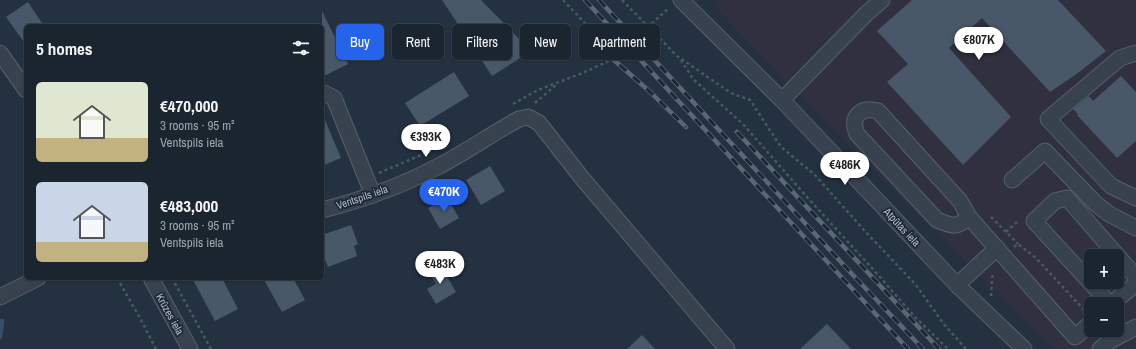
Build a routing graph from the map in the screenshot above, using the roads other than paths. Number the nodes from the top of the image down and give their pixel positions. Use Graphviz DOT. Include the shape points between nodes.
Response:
graph roads {
  1 [pos="882,0"];
  2 [pos="684,1"];
  3 [pos="0,53"];
  4 [pos="1136,53"];
  5 [pos="24,87"];
  6 [pos="324,93"];
  7 [pos="782,100"];
  8 [pos="1012,180"];
  9 [pos="373,195"];
  10 [pos="1136,198"];
  11 [pos="324,210"];
  12 [pos="969,217"];
  13 [pos="1136,228"];
  14 [pos="997,248"];
  15 [pos="1136,277"];
  16 [pos="34,280"];
  17 [pos="152,280"];
  18 [pos="1136,284"];
  19 [pos="957,285"];
  20 [pos="0,297"];
  21 [pos="1105,297"];
  22 [pos="1120,297"];
  23 [pos="1136,327"];
  24 [pos="1084,329"];
  25 [pos="1109,346"];
  26 [pos="190,349"];
  27 [pos="727,349"];
  28 [pos="1024,349"];
  1 -- 7 [label="street"];
  2 -- 7 [label="street, Atpūtas iela"];
  3 -- 5 [label="street"];
  4 -- 10 [label="street" via="1120,58 1048,119 1111,186"];
  6 -- 9 [label="street" via="334,98"];
  7 -- 19 [label="street, Atpūtas iela"];
  8 -- 13 [label="street" via="1045,151 1095,203 1109,214"];
  9 -- 11 [label="street, Ventspils iela"];
  9 -- 27 [label="street, Ventspils iela" via="437,168 530,112 587,184"];
  12 -- 12 [label="street" via="953,226 936,220 857,134 854,126 856,117 865,110 878,111 960,201"];
  12 -- 14 [label="street"];
  14 -- 19 [label="street"];
  14 -- 24 [label="street" via="1075,337"];
  15 -- 21 [label="street" via="1067,198 1055,201 1034,221"];
  16 -- 20 [label="street"];
  17 -- 26 [label="street, Krūzes iela"];
  18 -- 22 [label="street"];
  19 -- 28 [label="street, Atpūtas iela"];
  23 -- 25 [label="street"];
}
